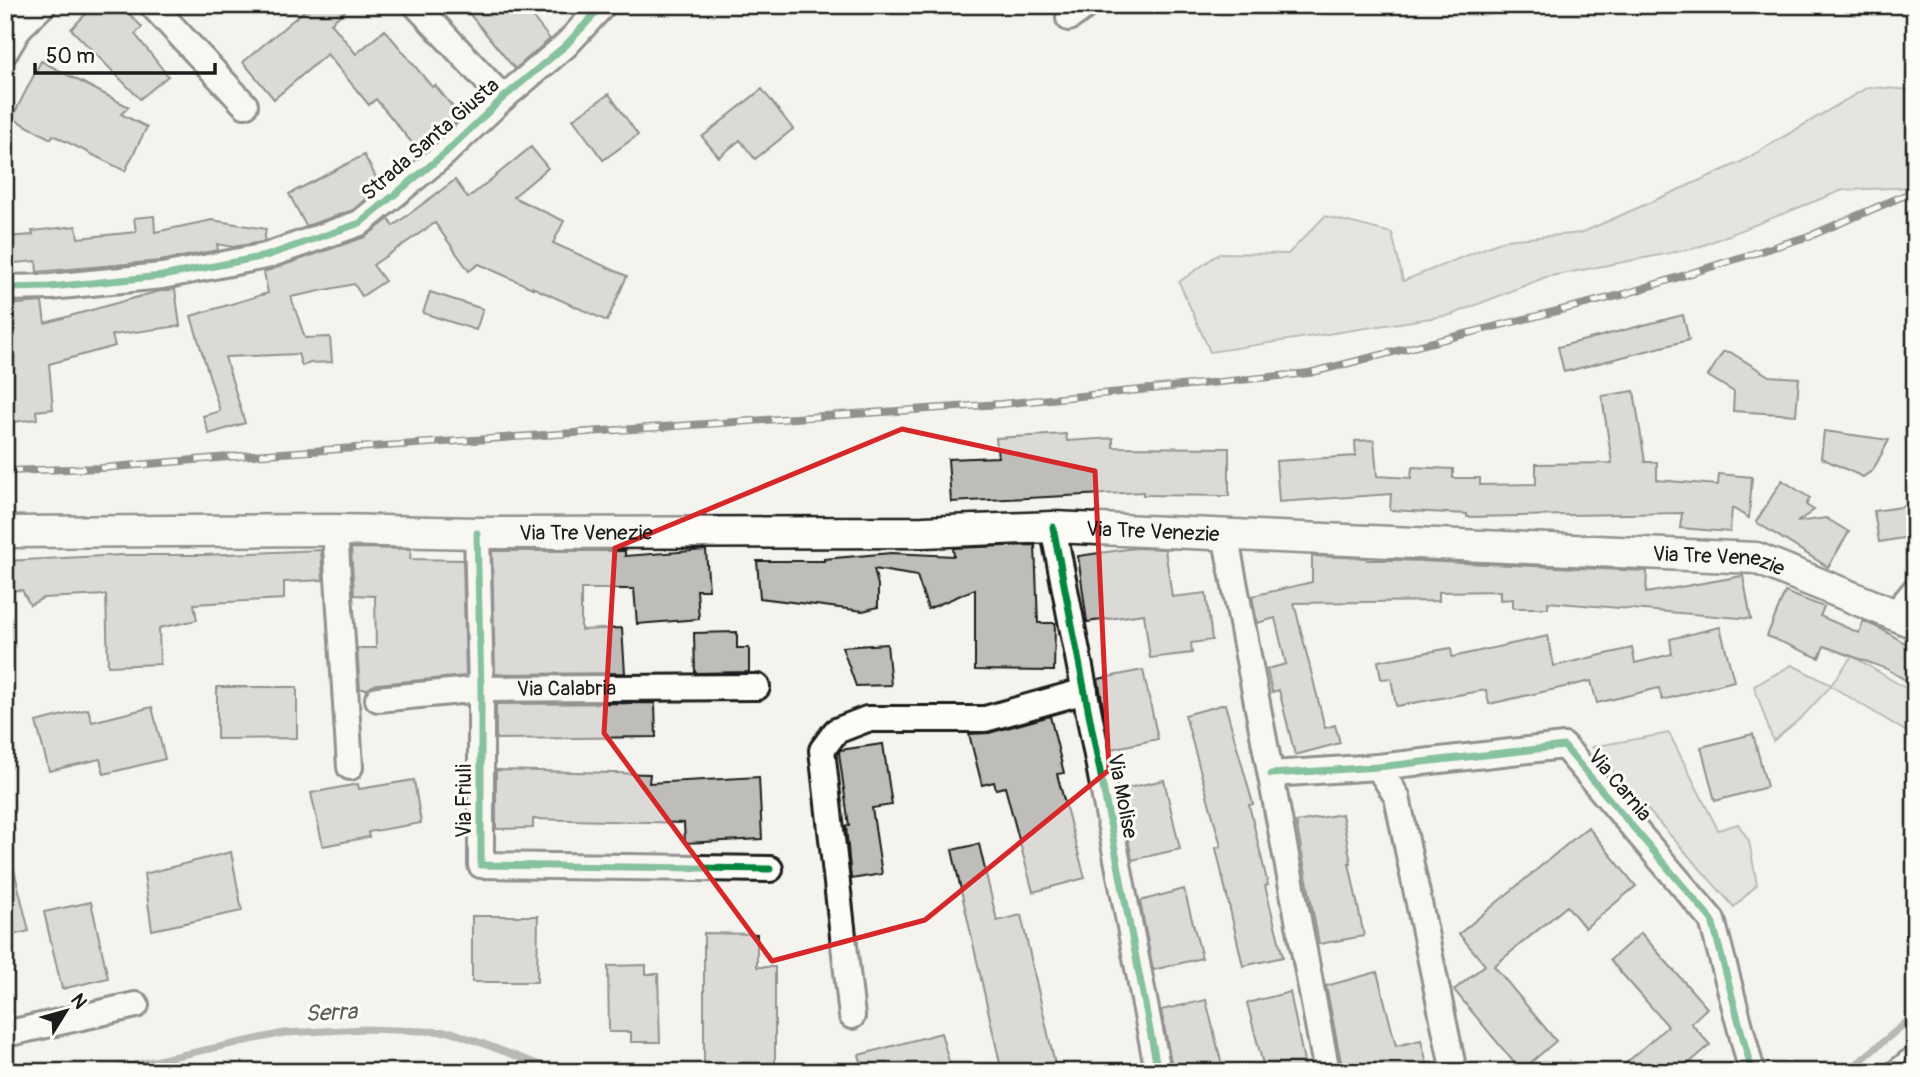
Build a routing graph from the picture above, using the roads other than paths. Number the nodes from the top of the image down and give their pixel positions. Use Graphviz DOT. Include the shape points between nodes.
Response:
graph roads {
  1 [pos="43,5"];
  2 [pos="152,5"];
  3 [pos="416,5"];
  4 [pos="603,5"];
  5 [pos="5,52"];
  6 [pos="503,98"];
  7 [pos="245,105"];
  8 [pos="5,288"];
  9 [pos="1053,527"];
  10 [pos="335,530"];
  11 [pos="5,532"];
  12 [pos="477,533"];
  13 [pos="1225,534"];
  14 [pos="1915,590"];
  15 [pos="1904,619"];
  16 [pos="757,687"];
  17 [pos="481,689"];
  18 [pos="1085,691"];
  19 [pos="378,699"];
  20 [pos="350,767"];
  21 [pos="1378,767"];
  22 [pos="1271,774"];
  23 [pos="770,869"];
  24 [pos="136,1005"];
  25 [pos="852,1016"];
  26 [pos="5,1034"];
  27 [pos="1915,1058"];
  28 [pos="1158,1072"];
  29 [pos="1328,1072"];
  30 [pos="1454,1072"];
  31 [pos="1752,1072"];
  32 [pos="1899,1072"];
  1 -- 5 [label="street" via="20,27"];
  2 -- 7 [label="street"];
  3 -- 6 [label="street"];
  4 -- 6 [label="street, Strada Santa Giusta"];
  6 -- 8 [label="street, Strada Santa Giusta" via="360,223 266,256 201,268"];
  9 -- 12 [label="main road, Via Tre Venezie" via="923,532"];
  9 -- 13 [label="main road, Via Tre Venezie"];
  9 -- 18 [label="street, Via Molise"];
  10 -- 11 [label="main road, Via Tre Venezie"];
  10 -- 12 [label="main road, Via Tre Venezie"];
  10 -- 20 [label="street"];
  12 -- 17 [label="street, Via Friuli"];
  13 -- 15 [label="main road, Via Tre Venezie" via="1756,558"];
  13 -- 22 [label="street"];
  14 -- 15 [label="street"];
  16 -- 17 [label="street, Via Calabria"];
  17 -- 19 [label="street, Via Calabria"];
  17 -- 23 [label="street, Via Friuli" via="481,865"];
  18 -- 25 [label="street" via="985,719 867,719 836,731 822,750"];
  18 -- 28 [label="street, Via Molise"];
  21 -- 22 [label="street, Via Carnia"];
  21 -- 30 [label="street" via="1397,797"];
  21 -- 31 [label="street, Via Carnia" via="1564,746 1712,920"];
  22 -- 29 [label="street"];
  24 -- 26 [label="street"];
  27 -- 32 [label="street"];
}
